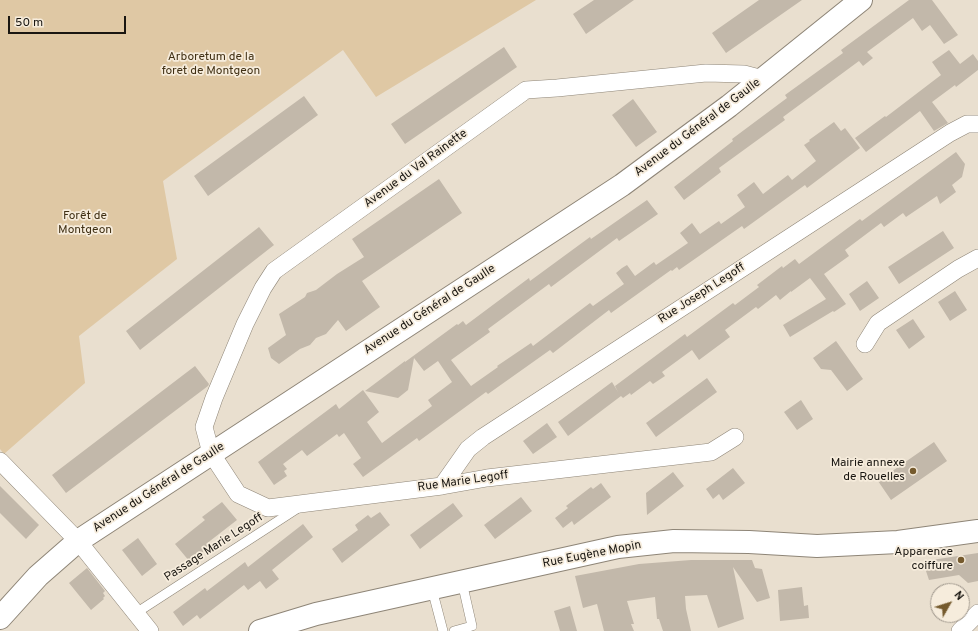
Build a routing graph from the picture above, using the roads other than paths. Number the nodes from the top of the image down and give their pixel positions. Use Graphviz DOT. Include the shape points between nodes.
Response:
graph roads {
  1 [pos="861,0"];
  2 [pos="763,79"];
  3 [pos="978,124"];
  4 [pos="978,258"];
  5 [pos="865,344"];
  6 [pos="735,437"];
  7 [pos="211,454"];
  8 [pos="0,461"];
  9 [pos="442,486"];
  10 [pos="305,502"];
  11 [pos="978,530"];
  12 [pos="78,541"];
  13 [pos="462,582"];
  14 [pos="432,589"];
  15 [pos="136,613"];
  16 [pos="978,613"];
  17 [pos="0,618"];
  18 [pos="150,631"];
  19 [pos="260,631"];
  20 [pos="443,631"];
  21 [pos="454,631"];
  22 [pos="960,631"];
  1 -- 2 [label="street, Avenue du Général de Gaulle"];
  2 -- 7 [label="street, Avenue du Général de Gaulle" via="622,185"];
  2 -- 7 [label="street, Avenue du Val Rainette" via="744,74 706,73 526,90 274,271 245,324 204,427"];
  3 -- 9 [label="street, Rue Joseph Legoff" via="968,124 950,132 483,437 468,449"];
  4 -- 5 [label="street" via="958,268 878,323"];
  6 -- 9 [label="street, Rue Marie Legoff" via="711,452 487,478"];
  7 -- 10 [label="street, Rue Marie Legoff" via="238,494 268,508"];
  7 -- 12 [label="street, Avenue du Général de Gaulle"];
  8 -- 12 [label="street"];
  9 -- 10 [label="street, Rue Marie Legoff"];
  10 -- 15 [label="lane, Passage Marie Legoff"];
  11 -- 13 [label="street, Rue Eugène Mopin" via="898,542 817,546 749,542 674,542 618,547"];
  12 -- 15 [label="street"];
  12 -- 17 [label="street, Avenue du Général de Gaulle" via="38,576"];
  13 -- 14 [label="street, Rue Eugène Mopin"];
  13 -- 21 [label="lane" via="472,626"];
  14 -- 19 [label="street, Rue Eugène Mopin" via="316,614"];
  14 -- 20 [label="lane"];
  15 -- 18 [label="street"];
  16 -- 22 [label="street"];
}
